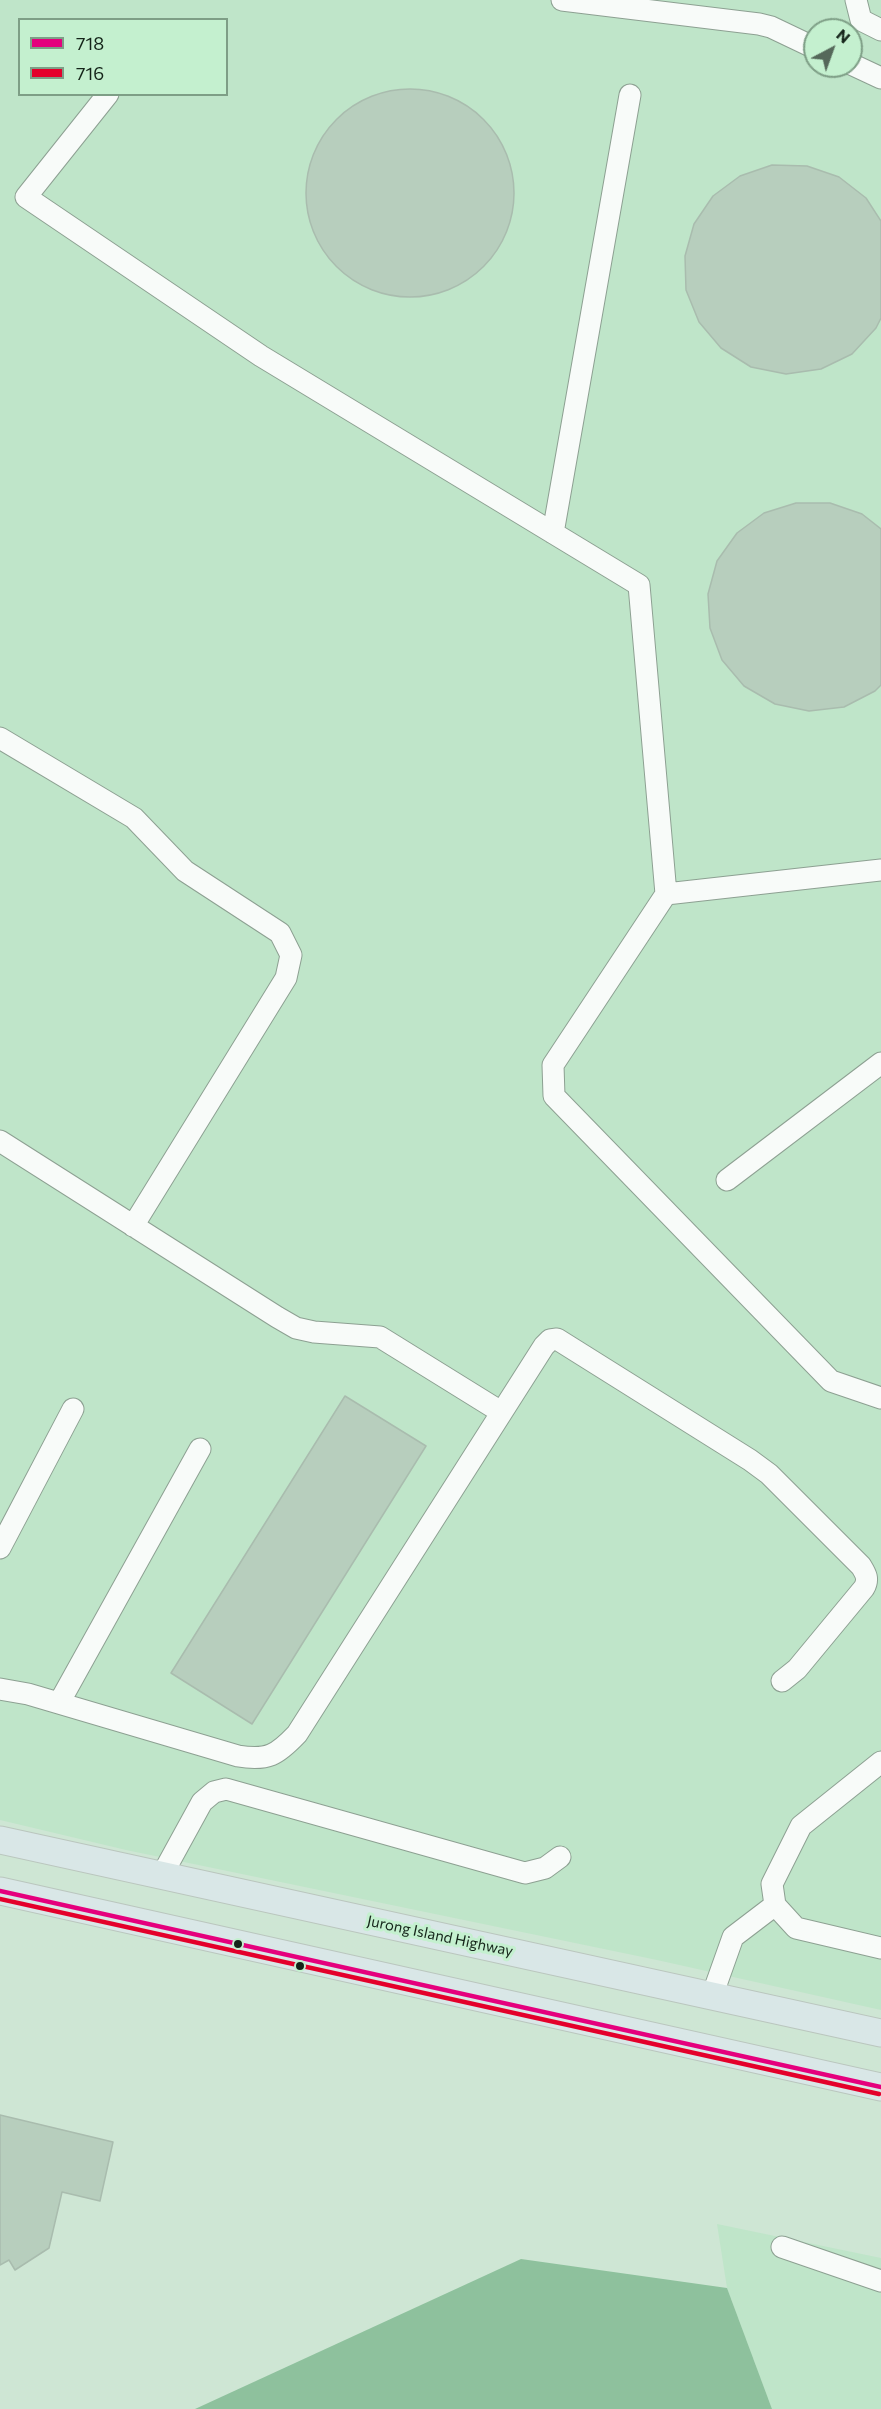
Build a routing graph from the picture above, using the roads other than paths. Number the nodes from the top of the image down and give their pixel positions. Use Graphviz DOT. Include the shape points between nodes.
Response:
graph roads {
  1 [pos="562,0"];
  2 [pos="856,0"];
  3 [pos="881,30"];
  4 [pos="803,43"];
  5 [pos="863,70"];
  6 [pos="881,78"];
  7 [pos="630,95"];
  8 [pos="106,96"];
  9 [pos="553,533"];
  10 [pos="0,738"];
  11 [pos="881,870"];
  12 [pos="666,894"];
  13 [pos="881,1063"];
  14 [pos="0,1141"];
  15 [pos="727,1180"];
  16 [pos="133,1226"];
  17 [pos="881,1398"];
  18 [pos="73,1409"];
  19 [pos="501,1412"];
  20 [pos="200,1449"];
  21 [pos="0,1548"];
  22 [pos="782,1681"];
  23 [pos="0,1689"];
  24 [pos="59,1703"];
  25 [pos="881,1762"];
  26 [pos="0,1840"];
  27 [pos="560,1857"];
  28 [pos="162,1875"];
  29 [pos="0,1891"];
  30 [pos="775,1905"];
  31 [pos="881,1948"];
  32 [pos="712,1996"];
  33 [pos="881,2033"];
  34 [pos="881,2087"];
  35 [pos="782,2247"];
  36 [pos="881,2281"];
  1 -- 4 [label="lane" via="759,24"];
  2 -- 3 [label="lane" via="861,20"];
  5 -- 6 [label="lane"];
  7 -- 9 [label="lane"];
  8 -- 9 [label="lane" via="26,197 261,356"];
  9 -- 12 [label="lane" via="639,585"];
  10 -- 16 [label="lane" via="134,818 185,871 280,933 291,955 286,978"];
  11 -- 12 [label="lane"];
  12 -- 17 [label="lane" via="553,1065 554,1096 831,1381"];
  13 -- 15 [label="lane"];
  14 -- 16 [label="lane"];
  16 -- 19 [label="lane" via="297,1328 380,1337"];
  18 -- 21 [label="lane"];
  19 -- 22 [label="lane" via="544,1346 557,1339 770,1474 861,1566 867,1582 797,1669"];
  19 -- 24 [label="lane" via="297,1734 282,1749 260,1759 238,1756"];
  20 -- 24 [label="lane"];
  23 -- 24 [label="lane"];
  25 -- 30 [label="lane" via="801,1826 772,1884"];
  26 -- 28 [label="main road, Jurong Island Highway"];
  27 -- 28 [label="lane" via="545,1868 525,1873 226,1789 214,1792 202,1802"];
  28 -- 32 [label="main road, Jurong Island Highway"];
  29 -- 34 [label="main road"];
  30 -- 31 [label="lane" via="796,1928"];
  30 -- 32 [label="lane" via="733,1937"];
  32 -- 33 [label="main road, Jurong Island Highway"];
  35 -- 36 [label="lane"];
}
